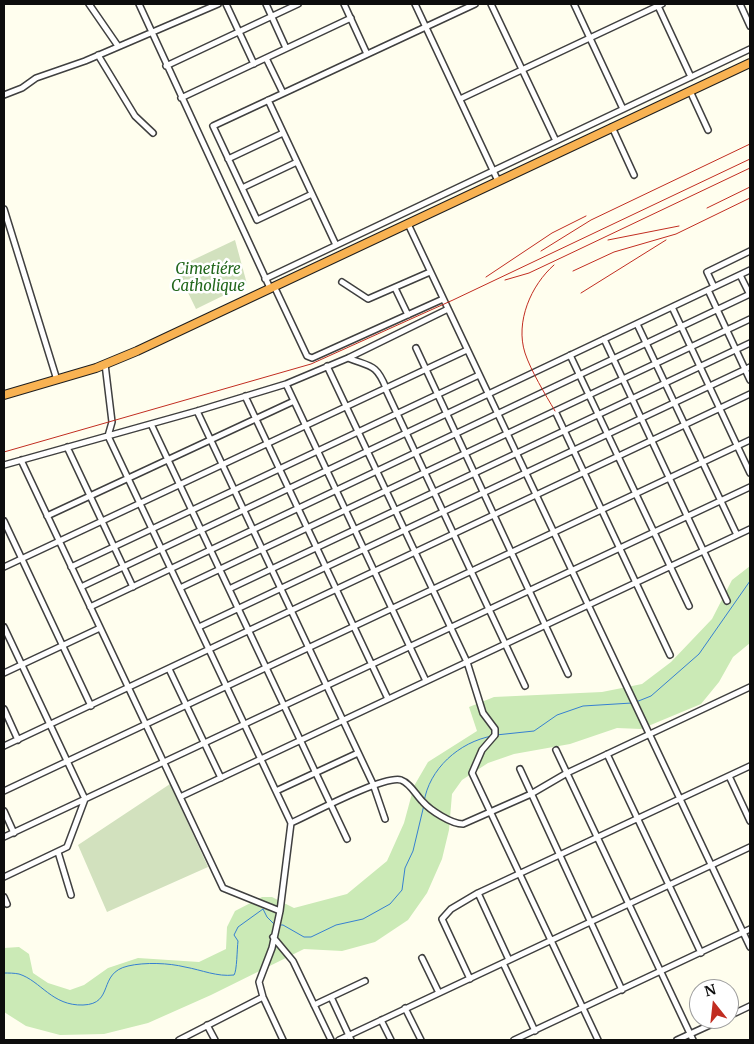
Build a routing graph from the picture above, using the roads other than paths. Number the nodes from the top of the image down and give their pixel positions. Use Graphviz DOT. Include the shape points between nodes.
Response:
graph roads {
  1 [pos="89,4"];
  2 [pos="139,4"];
  3 [pos="218,4"];
  4 [pos="226,4"];
  5 [pos="266,4"];
  6 [pos="298,4"];
  7 [pos="344,4"];
  8 [pos="415,4"];
  9 [pos="474,4"];
  10 [pos="491,4"];
  11 [pos="574,4"];
  12 [pos="740,4"];
  13 [pos="660,5"];
  14 [pos="271,16"];
  15 [pos="351,18"];
  16 [pos="750,26"];
  17 [pos="426,27"];
  18 [pos="153,31"];
  19 [pos="239,32"];
  20 [pos="590,38"];
  21 [pos="118,46"];
  22 [pos="286,48"];
  23 [pos="750,49"];
  24 [pos="367,54"];
  25 [pos="98,55"];
  26 [pos="266,58"];
  27 [pos="750,63"];
  28 [pos="254,64"];
  29 [pos="166,66"];
  30 [pos="522,70"];
  31 [pos="691,77"];
  32 [pos="690,91"];
  33 [pos="283,94"];
  34 [pos="4,95"];
  35 [pos="181,98"];
  36 [pos="460,99"];
  37 [pos="268,100"];
  38 [pos="623,109"];
  39 [pos="612,127"];
  40 [pos="708,130"];
  41 [pos="153,133"];
  42 [pos="283,133"];
  43 [pos="556,141"];
  44 [pos="228,159"];
  45 [pos="297,162"];
  46 [pos="493,170"];
  47 [pos="634,175"];
  48 [pos="498,181"];
  49 [pos="242,188"];
  50 [pos="312,194"];
  51 [pos="4,209"];
  52 [pos="408,224"];
  53 [pos="336,245"];
  54 [pos="750,251"];
  55 [pos="750,270"];
  56 [pos="430,272"];
  57 [pos="740,275"];
  58 [pos="265,279"];
  59 [pos="342,282"];
  60 [pos="272,287"];
  61 [pos="714,287"];
  62 [pos="395,288"];
  63 [pos="708,290"];
  64 [pos="750,294"];
  65 [pos="443,299"];
  66 [pos="672,307"];
  67 [pos="448,309"];
  68 [pos="717,310"];
  69 [pos="408,315"];
  70 [pos="750,319"];
  71 [pos="637,324"];
  72 [pos="681,327"];
  73 [pos="727,330"];
  74 [pos="604,339"];
  75 [pos="646,343"];
  76 [pos="750,343"];
  77 [pos="691,347"];
  78 [pos="416,348"];
  79 [pos="467,350"];
  80 [pos="736,350"];
  81 [pos="570,355"];
  82 [pos="348,358"];
  83 [pos="613,359"];
  84 [pos="105,364"];
  85 [pos="656,364"];
  86 [pos="327,366"];
  87 [pos="700,366"];
  88 [pos="748,368"];
  89 [pos="425,370"];
  90 [pos="479,375"];
  91 [pos="580,375"];
  92 [pos="623,379"];
  93 [pos="57,380"];
  94 [pos="750,380"];
  95 [pos="665,383"];
  96 [pos="286,384"];
  97 [pos="709,386"];
  98 [pos="386,388"];
  99 [pos="488,394"];
  100 [pos="750,394"];
  101 [pos="4,395"];
  102 [pos="437,395"];
  103 [pos="589,395"];
  104 [pos="245,396"];
  105 [pos="632,398"];
  106 [pos="294,401"];
  107 [pos="674,403"];
  108 [pos="346,407"];
  109 [pos="720,408"];
  110 [pos="555,411"];
  111 [pos="197,412"];
  112 [pos="397,414"];
  113 [pos="446,414"];
  114 [pos="497,414"];
  115 [pos="598,414"];
  116 [pos="641,418"];
  117 [pos="255,419"];
  118 [pos="151,424"];
  119 [pos="685,425"];
  120 [pos="306,426"];
  121 [pos="564,431"];
  122 [pos="358,432"];
  123 [pos="406,433"];
  124 [pos="455,434"];
  125 [pos="507,434"];
  126 [pos="608,434"];
  127 [pos="108,436"];
  128 [pos="210,440"];
  129 [pos="750,440"];
  130 [pos="652,441"];
  131 [pos="267,444"];
  132 [pos="738,446"];
  133 [pos="67,447"];
  134 [pos="574,450"];
  135 [pos="318,451"];
  136 [pos="367,452"];
  137 [pos="415,453"];
  138 [pos="516,453"];
  139 [pos="464,454"];
  140 [pos="618,457"];
  141 [pos="21,460"];
  142 [pos="168,460"];
  143 [pos="703,462"];
  144 [pos="4,465"];
  145 [pos="222,465"];
  146 [pos="279,469"];
  147 [pos="327,471"];
  148 [pos="376,471"];
  149 [pos="425,473"];
  150 [pos="474,473"];
  151 [pos="525,473"];
  152 [pos="584,473"];
  153 [pos="750,473"];
  154 [pos="128,478"];
  155 [pos="669,478"];
  156 [pos="180,484"];
  157 [pos="750,487"];
  158 [pos="288,489"];
  159 [pos="234,490"];
  160 [pos="336,490"];
  161 [pos="386,491"];
  162 [pos="434,492"];
  163 [pos="483,493"];
  164 [pos="636,494"];
  165 [pos="90,496"];
  166 [pos="536,496"];
  167 [pos="721,501"];
  168 [pos="140,503"];
  169 [pos="298,508"];
  170 [pos="192,510"];
  171 [pos="244,510"];
  172 [pos="346,510"];
  173 [pos="395,510"];
  174 [pos="602,510"];
  175 [pos="443,512"];
  176 [pos="48,516"];
  177 [pos="494,516"];
  178 [pos="688,516"];
  179 [pos="4,521"];
  180 [pos="102,521"];
  181 [pos="307,528"];
  182 [pos="152,529"];
  183 [pos="750,529"];
  184 [pos="202,530"];
  185 [pos="253,530"];
  186 [pos="355,530"];
  187 [pos="404,530"];
  188 [pos="553,532"];
  189 [pos="654,532"];
  190 [pos="454,534"];
  191 [pos="737,535"];
  192 [pos="59,541"];
  193 [pos="114,546"];
  194 [pos="316,548"];
  195 [pos="620,548"];
  196 [pos="162,549"];
  197 [pos="364,549"];
  198 [pos="211,550"];
  199 [pos="262,550"];
  200 [pos="704,550"];
  201 [pos="511,552"];
  202 [pos="415,553"];
  203 [pos="22,559"];
  204 [pos="670,566"];
  205 [pos="4,567"];
  206 [pos="71,567"];
  207 [pos="124,567"];
  208 [pos="326,568"];
  209 [pos="171,569"];
  210 [pos="271,569"];
  211 [pos="220,570"];
  212 [pos="471,571"];
  213 [pos="572,571"];
  214 [pos="375,572"];
  215 [pos="636,582"];
  216 [pos="81,587"];
  217 [pos="133,587"];
  218 [pos="180,588"];
  219 [pos="229,589"];
  220 [pos="281,589"];
  221 [pos="432,589"];
  222 [pos="336,590"];
  223 [pos="529,591"];
  224 [pos="728,601"];
  225 [pos="588,605"];
  226 [pos="689,606"];
  227 [pos="90,607"];
  228 [pos="238,608"];
  229 [pos="392,608"];
  230 [pos="489,610"];
  231 [pos="291,611"];
  232 [pos="545,625"];
  233 [pos="353,626"];
  234 [pos="4,627"];
  235 [pos="199,627"];
  236 [pos="100,628"];
  237 [pos="450,628"];
  238 [pos="249,631"];
  239 [pos="505,644"];
  240 [pos="62,645"];
  241 [pos="410,647"];
  242 [pos="308,648"];
  243 [pos="209,650"];
  244 [pos="670,656"];
  245 [pos="466,662"];
  246 [pos="21,664"];
  247 [pos="372,665"];
  248 [pos="266,667"];
  249 [pos="169,669"];
  250 [pos="4,673"];
  251 [pos="568,674"];
  252 [pos="426,681"];
  253 [pos="226,686"];
  254 [pos="326,686"];
  255 [pos="525,686"];
  256 [pos="750,687"];
  257 [pos="128,688"];
  258 [pos="388,699"];
  259 [pos="186,705"];
  260 [pos="91,706"];
  261 [pos="284,706"];
  262 [pos="4,709"];
  263 [pos="343,720"];
  264 [pos="146,724"];
  265 [pos="244,724"];
  266 [pos="51,725"];
  267 [pos="650,734"];
  268 [pos="18,740"];
  269 [pos="301,740"];
  270 [pos="204,743"];
  271 [pos="4,746"];
  272 [pos="556,750"];
  273 [pos="358,753"];
  274 [pos="607,754"];
  275 [pos="261,759"];
  276 [pos="67,761"];
  277 [pos="164,762"];
  278 [pos="750,766"];
  279 [pos="520,769"];
  280 [pos="316,772"];
  281 [pos="567,773"];
  282 [pos="729,776"];
  283 [pos="220,778"];
  284 [pos="373,784"];
  285 [pos="4,791"];
  286 [pos="276,791"];
  287 [pos="531,794"];
  288 [pos="180,797"];
  289 [pos="680,798"];
  290 [pos="85,799"];
  291 [pos="331,804"];
  292 [pos="4,811"];
  293 [pos="491,812"];
  294 [pos="637,818"];
  295 [pos="384,819"];
  296 [pos="750,821"];
  297 [pos="291,823"];
  298 [pos="14,833"];
  299 [pos="598,837"];
  300 [pos="4,838"];
  301 [pos="347,839"];
  302 [pos="750,847"];
  303 [pos="58,852"];
  304 [pos="558,856"];
  305 [pos="712,865"];
  306 [pos="520,874"];
  307 [pos="4,877"];
  308 [pos="669,885"];
  309 [pos="478,894"];
  310 [pos="71,895"];
  311 [pos="4,897"];
  312 [pos="7,904"];
  313 [pos="629,904"];
  314 [pos="280,911"];
  315 [pos="590,922"];
  316 [pos="750,929"];
  317 [pos="743,932"];
  318 [pos="273,936"];
  319 [pos="551,941"];
  320 [pos="750,947"];
  321 [pos="701,952"];
  322 [pos="422,958"];
  323 [pos="510,960"];
  324 [pos="503,963"];
  325 [pos="661,971"];
  326 [pos="470,979"];
  327 [pos="365,981"];
  328 [pos="622,990"];
  329 [pos="439,993"];
  330 [pos="263,997"];
  331 [pos="331,997"];
  332 [pos="314,1005"];
  333 [pos="405,1008"];
  334 [pos="583,1008"];
  335 [pos="382,1020"];
  336 [pos="208,1025"];
  337 [pos="701,1029"];
  338 [pos="535,1030"];
  339 [pos="690,1034"];
  340 [pos="350,1038"];
  341 [pos="179,1040"];
  342 [pos="215,1040"];
  343 [pos="283,1040"];
  344 [pos="331,1040"];
  345 [pos="339,1040"];
  346 [pos="391,1040"];
  347 [pos="421,1040"];
  348 [pos="514,1040"];
  349 [pos="598,1040"];
  350 [pos="677,1040"];
  351 [pos="693,1040"];
  1 -- 21 [label="street"];
  2 -- 18 [label="street"];
  3 -- 18 [label="street"];
  4 -- 19 [label="street"];
  5 -- 14 [label="street"];
  6 -- 14 [label="street"];
  7 -- 15 [label="street"];
  8 -- 17 [label="street"];
  9 -- 17 [label="street"];
  10 -- 30 [label="street"];
  11 -- 20 [label="street"];
  12 -- 16 [label="street"];
  13 -- 20 [label="street"];
  13 -- 31 [label="street"];
  14 -- 19 [label="street"];
  14 -- 22 [label="street"];
  15 -- 22 [label="street"];
  15 -- 24 [label="street"];
  17 -- 24 [label="street"];
  17 -- 36 [label="street"];
  18 -- 21 [label="street"];
  18 -- 29 [label="street"];
  19 -- 28 [label="street"];
  19 -- 29 [label="street"];
  20 -- 30 [label="street"];
  20 -- 38 [label="street"];
  21 -- 25 [label="street"];
  22 -- 26 [label="street"];
  23 -- 31 [label="street"];
  24 -- 33 [label="street"];
  25 -- 34 [label="street" via="36,78"];
  25 -- 41 [label="street" via="135,116"];
  26 -- 28 [label="street"];
  26 -- 33 [label="street"];
  27 -- 32 [label="highway"];
  28 -- 35 [label="street"];
  29 -- 35 [label="street"];
  30 -- 36 [label="street"];
  30 -- 43 [label="street"];
  31 -- 38 [label="street"];
  32 -- 39 [label="highway"];
  32 -- 40 [label="street"];
  33 -- 37 [label="street"];
  35 -- 58 [label="street"];
  36 -- 46 [label="street"];
  37 -- 42 [label="street"];
  37 -- 44 [label="street" via="213,126"];
  38 -- 43 [label="street"];
  39 -- 47 [label="street"];
  39 -- 48 [label="highway"];
  42 -- 44 [label="street"];
  42 -- 45 [label="street"];
  43 -- 46 [label="street"];
  44 -- 49 [label="street"];
  45 -- 49 [label="street"];
  45 -- 50 [label="street"];
  46 -- 48 [label="street"];
  46 -- 53 [label="street"];
  48 -- 52 [label="highway"];
  49 -- 50 [label="street" via="257,220"];
  50 -- 53 [label="street"];
  51 -- 93 [label="street"];
  52 -- 56 [label="street"];
  52 -- 60 [label="highway"];
  53 -- 58 [label="street"];
  54 -- 61 [label="street" via="707,272"];
  55 -- 57 [label="street"];
  56 -- 62 [label="street"];
  56 -- 65 [label="street"];
  57 -- 61 [label="street"];
  57 -- 64 [label="street"];
  58 -- 60 [label="street"];
  59 -- 62 [label="street" via="366,299"];
  60 -- 69 [label="street" via="307,356 312,358"];
  60 -- 84 [label="highway"];
  61 -- 63 [label="street"];
  62 -- 69 [label="street"];
  63 -- 66 [label="street"];
  63 -- 68 [label="street"];
  64 -- 68 [label="street"];
  65 -- 67 [label="street"];
  65 -- 69 [label="street"];
  66 -- 71 [label="street"];
  66 -- 72 [label="street"];
  67 -- 79 [label="street"];
  67 -- 82 [label="street"];
  68 -- 72 [label="street"];
  68 -- 73 [label="street"];
  70 -- 73 [label="street"];
  71 -- 74 [label="street"];
  71 -- 75 [label="street"];
  72 -- 75 [label="street"];
  72 -- 77 [label="street"];
  73 -- 77 [label="street"];
  73 -- 80 [label="street"];
  74 -- 81 [label="street"];
  74 -- 83 [label="street"];
  75 -- 83 [label="street"];
  75 -- 85 [label="street"];
  76 -- 80 [label="street"];
  77 -- 85 [label="street"];
  77 -- 87 [label="street"];
  78 -- 89 [label="street"];
  79 -- 89 [label="street"];
  79 -- 90 [label="street"];
  80 -- 87 [label="street"];
  80 -- 88 [label="street"];
  81 -- 91 [label="street"];
  81 -- 99 [label="street"];
  82 -- 86 [label="street"];
  82 -- 98 [label="street" via="377,369"];
  83 -- 91 [label="street"];
  83 -- 92 [label="street"];
  84 -- 93 [label="highway"];
  84 -- 127 [label="street" via="112,422"];
  85 -- 92 [label="street"];
  85 -- 95 [label="street"];
  86 -- 96 [label="street"];
  86 -- 108 [label="street"];
  87 -- 95 [label="street"];
  87 -- 97 [label="street"];
  88 -- 94 [label="street"];
  88 -- 97 [label="street"];
  89 -- 98 [label="street"];
  89 -- 102 [label="street"];
  90 -- 99 [label="street"];
  90 -- 102 [label="street"];
  91 -- 103 [label="street"];
  91 -- 114 [label="street"];
  92 -- 103 [label="street"];
  92 -- 105 [label="street"];
  93 -- 101 [label="highway"];
  95 -- 105 [label="street"];
  95 -- 107 [label="street"];
  96 -- 104 [label="street"];
  96 -- 106 [label="street"];
  97 -- 107 [label="street"];
  97 -- 109 [label="street"];
  98 -- 108 [label="street"];
  98 -- 112 [label="street"];
  99 -- 113 [label="street"];
  99 -- 114 [label="street"];
  100 -- 109 [label="street"];
  102 -- 112 [label="street"];
  102 -- 113 [label="street"];
  103 -- 110 [label="street"];
  103 -- 115 [label="street"];
  104 -- 111 [label="street"];
  104 -- 117 [label="street"];
  105 -- 115 [label="street"];
  105 -- 116 [label="street"];
  106 -- 117 [label="street"];
  106 -- 120 [label="street"];
  107 -- 116 [label="street"];
  107 -- 119 [label="street"];
  108 -- 120 [label="street"];
  108 -- 122 [label="street"];
  109 -- 119 [label="street"];
  109 -- 132 [label="street"];
  110 -- 121 [label="street"];
  110 -- 125 [label="street"];
  111 -- 118 [label="street"];
  111 -- 128 [label="street"];
  112 -- 122 [label="street"];
  112 -- 123 [label="street"];
  113 -- 123 [label="street"];
  113 -- 124 [label="street"];
  114 -- 124 [label="street"];
  114 -- 125 [label="street"];
  115 -- 121 [label="street"];
  115 -- 126 [label="street"];
  116 -- 126 [label="street"];
  116 -- 130 [label="street"];
  117 -- 128 [label="street"];
  117 -- 131 [label="street"];
  118 -- 127 [label="street"];
  118 -- 142 [label="street"];
  119 -- 130 [label="street"];
  119 -- 143 [label="street"];
  120 -- 131 [label="street"];
  120 -- 135 [label="street"];
  121 -- 134 [label="street"];
  121 -- 138 [label="street"];
  122 -- 135 [label="street"];
  122 -- 136 [label="street"];
  123 -- 136 [label="street"];
  123 -- 137 [label="street"];
  124 -- 137 [label="street"];
  124 -- 139 [label="street"];
  125 -- 138 [label="street"];
  125 -- 139 [label="street"];
  126 -- 134 [label="street"];
  126 -- 140 [label="street"];
  127 -- 133 [label="street"];
  127 -- 154 [label="street"];
  128 -- 142 [label="street"];
  128 -- 145 [label="street"];
  129 -- 132 [label="street"];
  130 -- 140 [label="street"];
  130 -- 155 [label="street"];
  131 -- 145 [label="street"];
  131 -- 146 [label="street"];
  132 -- 143 [label="street"];
  132 -- 153 [label="street"];
  133 -- 141 [label="street"];
  133 -- 165 [label="street"];
  134 -- 151 [label="street"];
  134 -- 152 [label="street"];
  135 -- 146 [label="street"];
  135 -- 147 [label="street"];
  136 -- 147 [label="street"];
  136 -- 148 [label="street"];
  137 -- 148 [label="street"];
  137 -- 149 [label="street"];
  138 -- 150 [label="street"];
  138 -- 151 [label="street"];
  139 -- 149 [label="street"];
  139 -- 150 [label="street"];
  140 -- 152 [label="street"];
  140 -- 164 [label="street"];
  141 -- 144 [label="street"];
  141 -- 176 [label="street"];
  142 -- 154 [label="street"];
  142 -- 156 [label="street"];
  143 -- 155 [label="street"];
  143 -- 167 [label="street"];
  145 -- 156 [label="street"];
  145 -- 159 [label="street"];
  146 -- 158 [label="street"];
  146 -- 159 [label="street"];
  147 -- 158 [label="street"];
  147 -- 160 [label="street"];
  148 -- 160 [label="street"];
  148 -- 161 [label="street"];
  149 -- 161 [label="street"];
  149 -- 162 [label="street"];
  150 -- 162 [label="street"];
  150 -- 163 [label="street"];
  151 -- 163 [label="street"];
  151 -- 166 [label="street"];
  152 -- 166 [label="street"];
  152 -- 174 [label="street"];
  154 -- 165 [label="street"];
  154 -- 168 [label="street"];
  155 -- 164 [label="street"];
  155 -- 178 [label="street"];
  156 -- 168 [label="street"];
  156 -- 170 [label="street"];
  157 -- 167 [label="street"];
  158 -- 169 [label="street"];
  158 -- 171 [label="street"];
  159 -- 170 [label="street"];
  159 -- 171 [label="street"];
  160 -- 169 [label="street"];
  160 -- 172 [label="street"];
  161 -- 172 [label="street"];
  161 -- 173 [label="street"];
  162 -- 173 [label="street"];
  162 -- 175 [label="street"];
  163 -- 175 [label="street"];
  163 -- 177 [label="street"];
  164 -- 174 [label="street"];
  164 -- 189 [label="street"];
  165 -- 176 [label="street"];
  165 -- 180 [label="street"];
  166 -- 177 [label="street"];
  166 -- 188 [label="street"];
  167 -- 178 [label="street"];
  167 -- 191 [label="street"];
  168 -- 180 [label="street"];
  168 -- 182 [label="street"];
  169 -- 181 [label="street"];
  169 -- 185 [label="street"];
  170 -- 182 [label="street"];
  170 -- 184 [label="street"];
  171 -- 184 [label="street"];
  171 -- 185 [label="street"];
  172 -- 181 [label="street"];
  172 -- 186 [label="street"];
  173 -- 186 [label="street"];
  173 -- 187 [label="street"];
  174 -- 188 [label="street"];
  174 -- 195 [label="street"];
  175 -- 187 [label="street"];
  175 -- 190 [label="street"];
  176 -- 192 [label="street"];
  177 -- 190 [label="street"];
  177 -- 201 [label="street"];
  178 -- 189 [label="street"];
  178 -- 200 [label="street"];
  179 -- 203 [label="street"];
  180 -- 192 [label="street"];
  180 -- 193 [label="street"];
  181 -- 194 [label="street"];
  181 -- 199 [label="street"];
  182 -- 193 [label="street"];
  182 -- 196 [label="street"];
  183 -- 191 [label="street"];
  184 -- 196 [label="street"];
  184 -- 198 [label="street"];
  185 -- 198 [label="street"];
  185 -- 199 [label="street"];
  186 -- 194 [label="street"];
  186 -- 197 [label="street"];
  187 -- 197 [label="street"];
  187 -- 202 [label="street"];
  188 -- 201 [label="street"];
  188 -- 213 [label="street"];
  189 -- 195 [label="street"];
  189 -- 204 [label="street"];
  190 -- 202 [label="street"];
  190 -- 212 [label="street"];
  191 -- 200 [label="street"];
  192 -- 203 [label="street"];
  192 -- 206 [label="street"];
  193 -- 206 [label="street"];
  193 -- 207 [label="street"];
  194 -- 208 [label="street"];
  194 -- 210 [label="street"];
  195 -- 213 [label="street"];
  195 -- 215 [label="street"];
  196 -- 207 [label="street"];
  196 -- 209 [label="street"];
  197 -- 208 [label="street"];
  197 -- 214 [label="street"];
  198 -- 209 [label="street"];
  198 -- 211 [label="street"];
  199 -- 210 [label="street"];
  199 -- 211 [label="street"];
  200 -- 204 [label="street"];
  200 -- 224 [label="street"];
  201 -- 212 [label="street"];
  201 -- 223 [label="street"];
  202 -- 214 [label="street"];
  202 -- 221 [label="street"];
  203 -- 205 [label="street"];
  203 -- 240 [label="street"];
  204 -- 215 [label="street"];
  204 -- 226 [label="street"];
  206 -- 216 [label="street"];
  207 -- 216 [label="street"];
  207 -- 217 [label="street"];
  208 -- 220 [label="street"];
  208 -- 222 [label="street"];
  209 -- 217 [label="street"];
  209 -- 218 [label="street"];
  210 -- 219 [label="street"];
  210 -- 220 [label="street"];
  211 -- 218 [label="street"];
  211 -- 219 [label="street"];
  212 -- 221 [label="street"];
  212 -- 230 [label="street"];
  213 -- 223 [label="street"];
  213 -- 225 [label="street"];
  214 -- 222 [label="street"];
  214 -- 229 [label="street"];
  215 -- 225 [label="street"];
  215 -- 244 [label="street"];
  216 -- 227 [label="street"];
  217 -- 227 [label="street"];
  218 -- 235 [label="street"];
  219 -- 228 [label="street"];
  220 -- 228 [label="street"];
  220 -- 231 [label="street"];
  221 -- 229 [label="street"];
  221 -- 237 [label="street"];
  222 -- 231 [label="street"];
  222 -- 233 [label="street"];
  223 -- 230 [label="street"];
  223 -- 232 [label="street"];
  225 -- 232 [label="street"];
  225 -- 267 [label="street"];
  227 -- 236 [label="street"];
  228 -- 235 [label="street"];
  228 -- 238 [label="street"];
  229 -- 233 [label="street"];
  229 -- 241 [label="street"];
  230 -- 237 [label="street"];
  230 -- 239 [label="street"];
  231 -- 238 [label="street"];
  231 -- 242 [label="street"];
  232 -- 239 [label="street"];
  232 -- 251 [label="street"];
  233 -- 242 [label="street"];
  233 -- 247 [label="street"];
  234 -- 246 [label="street"];
  235 -- 243 [label="street"];
  236 -- 240 [label="street"];
  236 -- 257 [label="street"];
  237 -- 241 [label="street"];
  237 -- 245 [label="street"];
  238 -- 243 [label="street"];
  238 -- 248 [label="street"];
  239 -- 245 [label="street"];
  239 -- 255 [label="street"];
  240 -- 246 [label="street"];
  240 -- 260 [label="street"];
  241 -- 247 [label="street"];
  241 -- 252 [label="street"];
  242 -- 248 [label="street"];
  242 -- 254 [label="street"];
  243 -- 249 [label="street"];
  243 -- 253 [label="street"];
  245 -- 252 [label="street"];
  245 -- 293 [label="street" via="484,713 496,733 482,750 472,773"];
  246 -- 250 [label="street"];
  246 -- 266 [label="street"];
  247 -- 254 [label="street"];
  247 -- 258 [label="street"];
  248 -- 253 [label="street"];
  248 -- 261 [label="street"];
  249 -- 257 [label="street"];
  249 -- 259 [label="street"];
  252 -- 258 [label="street"];
  253 -- 259 [label="street"];
  253 -- 265 [label="street"];
  254 -- 261 [label="street"];
  254 -- 263 [label="street"];
  256 -- 267 [label="street"];
  257 -- 260 [label="street"];
  257 -- 264 [label="street"];
  258 -- 263 [label="street"];
  259 -- 264 [label="street"];
  259 -- 270 [label="street"];
  260 -- 266 [label="street"];
  261 -- 265 [label="street"];
  261 -- 269 [label="street"];
  262 -- 268 [label="street"];
  263 -- 269 [label="street"];
  263 -- 273 [label="street"];
  264 -- 276 [label="street"];
  264 -- 277 [label="street"];
  265 -- 270 [label="street"];
  265 -- 275 [label="street"];
  266 -- 268 [label="street"];
  266 -- 276 [label="street"];
  267 -- 274 [label="street"];
  267 -- 289 [label="street"];
  268 -- 271 [label="street"];
  269 -- 275 [label="street"];
  269 -- 280 [label="street"];
  270 -- 277 [label="street"];
  270 -- 283 [label="street"];
  272 -- 281 [label="street"];
  273 -- 280 [label="street"];
  273 -- 284 [label="street"];
  274 -- 281 [label="street"];
  274 -- 294 [label="street"];
  275 -- 283 [label="street"];
  275 -- 286 [label="street"];
  276 -- 285 [label="street"];
  276 -- 290 [label="street"];
  277 -- 288 [label="street"];
  277 -- 290 [label="street"];
  278 -- 282 [label="street"];
  279 -- 287 [label="street"];
  280 -- 286 [label="street"];
  280 -- 291 [label="street"];
  281 -- 287 [label="street"];
  281 -- 299 [label="street"];
  282 -- 289 [label="street"];
  282 -- 296 [label="street"];
  283 -- 288 [label="street"];
  284 -- 291 [label="street"];
  284 -- 293 [label="street" via="404,781 424,804 458,824"];
  284 -- 295 [label="street"];
  286 -- 297 [label="street"];
  287 -- 293 [label="street"];
  287 -- 304 [label="street"];
  288 -- 314 [label="street" via="223,888"];
  289 -- 294 [label="street"];
  289 -- 305 [label="street"];
  290 -- 298 [label="street"];
  290 -- 303 [label="street" via="67,847"];
  291 -- 297 [label="street"];
  291 -- 301 [label="street"];
  292 -- 298 [label="street"];
  293 -- 306 [label="street"];
  294 -- 299 [label="street"];
  294 -- 308 [label="street"];
  297 -- 314 [label="street"];
  298 -- 300 [label="street"];
  299 -- 304 [label="street"];
  299 -- 313 [label="street"];
  302 -- 305 [label="street"];
  303 -- 307 [label="street"];
  303 -- 310 [label="street"];
  304 -- 306 [label="street"];
  304 -- 315 [label="street"];
  305 -- 308 [label="street"];
  305 -- 317 [label="street"];
  306 -- 309 [label="street"];
  306 -- 319 [label="street"];
  308 -- 313 [label="street"];
  308 -- 321 [label="street"];
  309 -- 323 [label="street"];
  309 -- 326 [label="street" via="451,908 442,919"];
  311 -- 312 [label="street"];
  313 -- 315 [label="street"];
  313 -- 325 [label="street"];
  314 -- 318 [label="street"];
  315 -- 319 [label="street"];
  315 -- 328 [label="street"];
  316 -- 317 [label="street"];
  317 -- 320 [label="street"];
  317 -- 321 [label="street"];
  318 -- 330 [label="street" via="272,948 259,982"];
  318 -- 332 [label="street" via="293,961"];
  319 -- 323 [label="street"];
  319 -- 334 [label="street"];
  321 -- 325 [label="street"];
  322 -- 329 [label="street"];
  323 -- 324 [label="street"];
  324 -- 326 [label="street"];
  324 -- 338 [label="street"];
  325 -- 328 [label="street"];
  325 -- 339 [label="street"];
  326 -- 329 [label="street"];
  327 -- 331 [label="street"];
  328 -- 334 [label="street"];
  329 -- 333 [label="street"];
  330 -- 336 [label="street"];
  330 -- 343 [label="street"];
  331 -- 332 [label="street"];
  331 -- 340 [label="street"];
  332 -- 344 [label="street"];
  333 -- 335 [label="street"];
  333 -- 347 [label="street"];
  334 -- 338 [label="street"];
  334 -- 349 [label="street"];
  335 -- 340 [label="street"];
  335 -- 346 [label="street"];
  336 -- 341 [label="street"];
  336 -- 342 [label="street"];
  337 -- 339 [label="street"];
  338 -- 348 [label="street"];
  339 -- 350 [label="street"];
  339 -- 351 [label="street"];
  340 -- 345 [label="street"];
}
